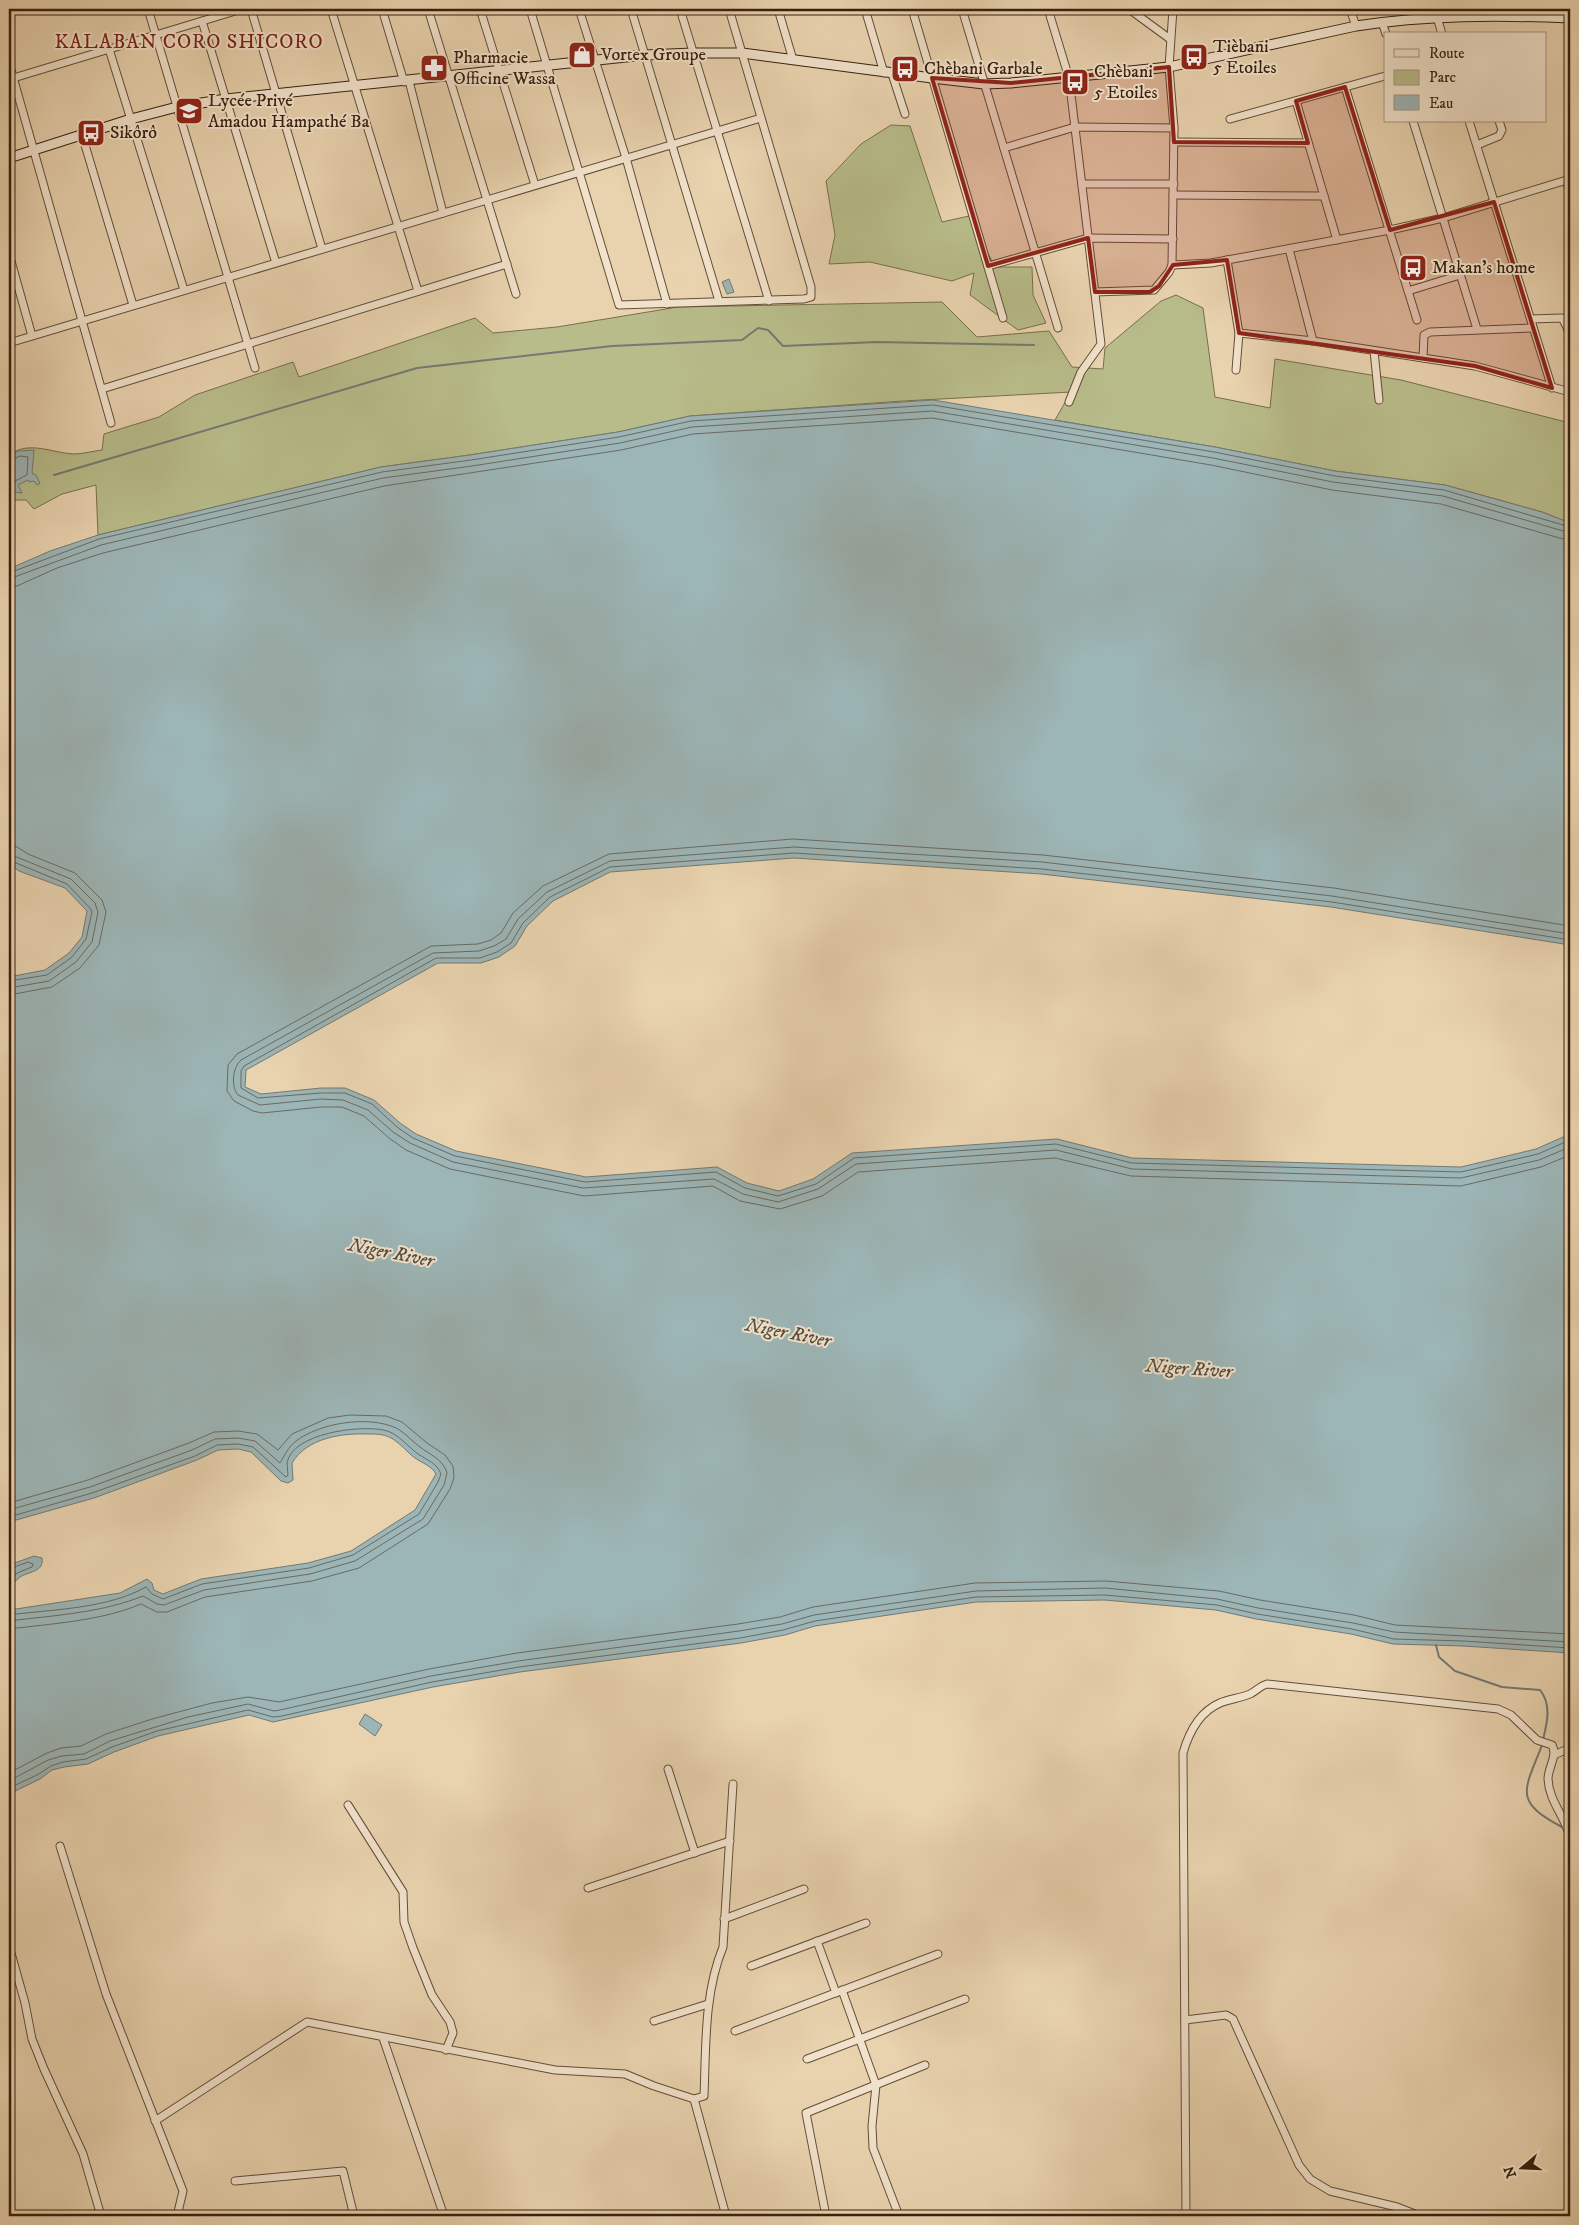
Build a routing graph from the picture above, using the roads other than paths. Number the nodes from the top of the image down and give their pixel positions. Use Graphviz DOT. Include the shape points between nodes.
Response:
graph roads {
  1 [pos="148,9"];
  2 [pos="242,9"];
  3 [pos="251,9"];
  4 [pos="331,9"];
  5 [pos="382,9"];
  6 [pos="428,9"];
  7 [pos="480,9"];
  8 [pos="530,9"];
  9 [pos="579,9"];
  10 [pos="631,9"];
  11 [pos="680,9"];
  12 [pos="729,9"];
  13 [pos="778,9"];
  14 [pos="865,9"];
  15 [pos="912,9"];
  16 [pos="962,9"];
  17 [pos="1048,9"];
  18 [pos="1130,9"];
  19 [pos="1173,9"];
  20 [pos="1350,9"];
  21 [pos="1530,12"];
  22 [pos="1437,17"];
  23 [pos="1570,18"];
  24 [pos="202,21"];
  25 [pos="1382,22"];
  26 [pos="1356,26"];
  27 [pos="1385,32"];
  28 [pos="1441,32"];
  29 [pos="156,35"];
  30 [pos="1170,39"];
  31 [pos="109,49"];
  32 [pos="742,52"];
  33 [pos="694,53"];
  34 [pos="645,56"];
  35 [pos="793,60"];
  36 [pos="595,61"];
  37 [pos="9,63"];
  38 [pos="547,66"];
  39 [pos="1169,67"];
  40 [pos="500,72"];
  41 [pos="888,73"];
  42 [pos="1384,76"];
  43 [pos="449,77"];
  44 [pos="11,78"];
  45 [pos="932,78"];
  46 [pos="1069,78"];
  47 [pos="406,82"];
  48 [pos="984,84"];
  49 [pos="356,87"];
  50 [pos="1345,87"];
  51 [pos="276,95"];
  52 [pos="226,99"];
  53 [pos="1296,100"];
  54 [pos="177,107"];
  55 [pos="905,114"];
  56 [pos="761,118"];
  57 [pos="131,119"];
  58 [pos="1230,119"];
  59 [pos="1413,122"];
  60 [pos="1469,122"];
  61 [pos="1499,122"];
  62 [pos="1075,127"];
  63 [pos="1174,128"];
  64 [pos="717,131"];
  65 [pos="82,135"];
  66 [pos="1174,142"];
  67 [pos="1308,143"];
  68 [pos="672,144"];
  69 [pos="1477,145"];
  70 [pos="1004,148"];
  71 [pos="34,150"];
  72 [pos="9,158"];
  73 [pos="626,158"];
  74 [pos="579,172"];
  75 [pos="1568,179"];
  76 [pos="1082,184"];
  77 [pos="1174,184"];
  78 [pos="534,186"];
  79 [pos="1570,192"];
  80 [pos="1174,195"];
  81 [pos="1324,196"];
  82 [pos="487,200"];
  83 [pos="1494,202"];
  84 [pos="443,213"];
  85 [pos="1443,218"];
  86 [pos="398,226"];
  87 [pos="1390,230"];
  88 [pos="1088,238"];
  89 [pos="1173,239"];
  90 [pos="1337,240"];
  91 [pos="322,249"];
  92 [pos="1289,249"];
  93 [pos="1035,253"];
  94 [pos="9,254"];
  95 [pos="1227,260"];
  96 [pos="276,263"];
  97 [pos="507,264"];
  98 [pos="1172,265"];
  99 [pos="988,266"];
  100 [pos="1460,274"];
  101 [pos="228,277"];
  102 [pos="184,290"];
  103 [pos="418,291"];
  104 [pos="1408,291"];
  105 [pos="1095,292"];
  106 [pos="516,294"];
  107 [pos="719,301"];
  108 [pos="769,301"];
  109 [pos="667,304"];
  110 [pos="133,306"];
  111 [pos="1004,318"];
  112 [pos="1530,319"];
  113 [pos="1417,320"];
  114 [pos="82,321"];
  115 [pos="1569,327"];
  116 [pos="1058,328"];
  117 [pos="1533,328"];
  118 [pos="1477,329"];
  119 [pos="1239,333"];
  120 [pos="32,336"];
  121 [pos="1570,338"];
  122 [pos="1313,341"];
  123 [pos="9,343"];
  124 [pos="248,344"];
  125 [pos="1374,351"];
  126 [pos="1424,358"];
  127 [pos="255,368"];
  128 [pos="1236,370"];
  129 [pos="102,388"];
  130 [pos="1552,388"];
  131 [pos="1570,392"];
  132 [pos="1380,400"];
  133 [pos="1068,402"];
  134 [pos="111,423"];
  135 [pos="1570,1748"];
  136 [pos="1554,1754"];
  137 [pos="668,1769"];
  138 [pos="733,1784"];
  139 [pos="348,1805"];
  140 [pos="1570,1838"];
  141 [pos="730,1841"];
  142 [pos="60,1846"];
  143 [pos="695,1853"];
  144 [pos="588,1888"];
  145 [pos="804,1889"];
  146 [pos="724,1919"];
  147 [pos="866,1922"];
  148 [pos="817,1941"];
  149 [pos="9,1946"];
  150 [pos="938,1954"];
  151 [pos="751,1966"];
  152 [pos="839,1991"];
  153 [pos="966,1999"];
  154 [pos="708,2004"];
  155 [pos="1185,2020"];
  156 [pos="654,2021"];
  157 [pos="735,2032"];
  158 [pos="383,2038"];
  159 [pos="860,2039"];
  160 [pos="446,2050"];
  161 [pos="807,2059"];
  162 [pos="925,2065"];
  163 [pos="876,2085"];
  164 [pos="694,2098"];
  165 [pos="156,2121"];
  166 [pos="235,2180"];
  167 [pos="101,2216"];
  168 [pos="178,2216"];
  169 [pos="354,2216"];
  170 [pos="444,2216"];
  171 [pos="726,2216"];
  172 [pos="826,2216"];
  173 [pos="900,2216"];
  174 [pos="1186,2216"];
  175 [pos="1420,2216"];
  1 -- 29 [label="street"];
  2 -- 24 [label="street"];
  3 -- 51 [label="street"];
  4 -- 49 [label="street"];
  5 -- 47 [label="street"];
  6 -- 43 [label="street"];
  7 -- 40 [label="street"];
  8 -- 38 [label="street"];
  9 -- 36 [label="street"];
  10 -- 34 [label="street"];
  11 -- 33 [label="street"];
  12 -- 32 [label="street"];
  13 -- 35 [label="street"];
  14 -- 41 [label="street"];
  15 -- 45 [label="street"];
  16 -- 48 [label="street"];
  17 -- 46 [label="street"];
  18 -- 30 [label="street"];
  19 -- 30 [label="street"];
  20 -- 26 [label="street"];
  21 -- 22 [label="main road"];
  21 -- 23 [label="main road"];
  22 -- 25 [label="main road"];
  22 -- 28 [label="street"];
  24 -- 29 [label="street"];
  24 -- 52 [label="street"];
  25 -- 26 [label="main road"];
  25 -- 27 [label="street"];
  26 -- 39 [label="main road"];
  29 -- 31 [label="street"];
  29 -- 54 [label="street"];
  30 -- 39 [label="street"];
  31 -- 44 [label="street"];
  31 -- 57 [label="street"];
  32 -- 33 [label="main road"];
  32 -- 35 [label="main road"];
  32 -- 56 [label="street"];
  33 -- 34 [label="main road"];
  33 -- 64 [label="street"];
  34 -- 36 [label="main road"];
  34 -- 68 [label="street"];
  35 -- 41 [label="main road"];
  36 -- 38 [label="main road"];
  36 -- 73 [label="street"];
  37 -- 44 [label="street"];
  38 -- 40 [label="main road"];
  38 -- 74 [label="street"];
  39 -- 46 [label="main road"];
  39 -- 63 [label="street"];
  40 -- 43 [label="main road"];
  40 -- 78 [label="street"];
  41 -- 45 [label="main road"];
  41 -- 55 [label="street"];
  42 -- 50 [label="street"];
  43 -- 47 [label="main road"];
  43 -- 82 [label="street"];
  44 -- 71 [label="street"];
  45 -- 48 [label="main road"];
  45 -- 99 [label="street"];
  46 -- 48 [label="main road"];
  46 -- 62 [label="street"];
  47 -- 49 [label="main road"];
  47 -- 84 [label="street"];
  48 -- 70 [label="street"];
  49 -- 51 [label="main road"];
  49 -- 86 [label="street"];
  50 -- 53 [label="street"];
  50 -- 87 [label="street"];
  51 -- 52 [label="main road"];
  51 -- 91 [label="street"];
  52 -- 54 [label="main road"];
  52 -- 96 [label="street"];
  53 -- 58 [label="street"];
  53 -- 67 [label="street"];
  54 -- 57 [label="main road"];
  54 -- 101 [label="street"];
  56 -- 64 [label="street"];
  56 -- 108 [label="street" via="811,287 811,297"];
  57 -- 65 [label="main road"];
  57 -- 102 [label="street"];
  59 -- 85 [label="street"];
  60 -- 69 [label="street"];
  61 -- 69 [label="street" via="1500,136"];
  62 -- 63 [label="street"];
  62 -- 70 [label="street"];
  62 -- 76 [label="street"];
  63 -- 66 [label="street"];
  64 -- 68 [label="street"];
  64 -- 108 [label="street"];
  65 -- 71 [label="main road"];
  65 -- 110 [label="street"];
  66 -- 67 [label="street"];
  66 -- 77 [label="street"];
  67 -- 81 [label="street"];
  68 -- 73 [label="street"];
  68 -- 107 [label="street"];
  69 -- 83 [label="street"];
  70 -- 93 [label="street"];
  71 -- 72 [label="main road"];
  71 -- 114 [label="street"];
  73 -- 74 [label="street"];
  73 -- 109 [label="street"];
  74 -- 78 [label="street"];
  74 -- 109 [label="street" via="619,305"];
  75 -- 79 [label="street"];
  75 -- 83 [label="street"];
  76 -- 77 [label="street"];
  76 -- 88 [label="street"];
  77 -- 80 [label="street"];
  78 -- 82 [label="street"];
  80 -- 81 [label="street"];
  80 -- 89 [label="street"];
  81 -- 90 [label="street"];
  82 -- 84 [label="street"];
  82 -- 97 [label="street"];
  83 -- 85 [label="street"];
  83 -- 112 [label="street"];
  84 -- 86 [label="street"];
  85 -- 87 [label="street"];
  85 -- 100 [label="street"];
  86 -- 91 [label="street"];
  86 -- 103 [label="street"];
  87 -- 90 [label="street"];
  87 -- 104 [label="street"];
  88 -- 89 [label="street"];
  88 -- 93 [label="street"];
  88 -- 105 [label="street"];
  89 -- 98 [label="street"];
  90 -- 92 [label="street"];
  91 -- 96 [label="street"];
  92 -- 95 [label="street"];
  92 -- 122 [label="street"];
  93 -- 99 [label="street"];
  93 -- 116 [label="street"];
  94 -- 120 [label="street"];
  95 -- 98 [label="street"];
  95 -- 119 [label="street"];
  96 -- 101 [label="street"];
  97 -- 103 [label="street"];
  97 -- 106 [label="street"];
  98 -- 105 [label="street" via="1154,290"];
  99 -- 111 [label="street"];
  100 -- 104 [label="street"];
  100 -- 118 [label="street"];
  101 -- 102 [label="street"];
  101 -- 124 [label="street"];
  102 -- 110 [label="street"];
  103 -- 124 [label="street"];
  104 -- 113 [label="street"];
  105 -- 133 [label="street" via="1101,344 1081,372"];
  107 -- 108 [label="street"];
  107 -- 109 [label="street"];
  110 -- 114 [label="street"];
  112 -- 115 [label="street" via="1562,318"];
  112 -- 117 [label="street"];
  114 -- 120 [label="street"];
  114 -- 129 [label="street"];
  115 -- 121 [label="street"];
  117 -- 118 [label="street"];
  117 -- 130 [label="street"];
  118 -- 126 [label="street" via="1424,335"];
  119 -- 122 [label="street"];
  119 -- 128 [label="street"];
  120 -- 123 [label="street"];
  122 -- 125 [label="street"];
  124 -- 127 [label="street"];
  124 -- 129 [label="street"];
  125 -- 126 [label="street"];
  125 -- 132 [label="street"];
  126 -- 130 [label="street" via="1475,366"];
  129 -- 134 [label="street"];
  130 -- 131 [label="street"];
  135 -- 136 [label="street"];
  136 -- 140 [label="street" via="1548,1778 1550,1794 1567,1825"];
  136 -- 155 [label="street" via="1552,1744 1538,1740 1511,1715 1498,1709 1267,1684 1251,1694 1207,1710 1189,1734 1183,1753"];
  137 -- 143 [label="street"];
  138 -- 141 [label="street"];
  139 -- 160 [label="street" via="403,1892 404,1922 413,1948 432,1995 453,2032"];
  141 -- 143 [label="street"];
  141 -- 146 [label="street"];
  142 -- 165 [label="street" via="106,1994"];
  143 -- 144 [label="street"];
  145 -- 146 [label="street"];
  146 -- 154 [label="street" via="723,1947 716,1962"];
  147 -- 148 [label="street"];
  148 -- 151 [label="street"];
  148 -- 152 [label="street"];
  149 -- 167 [label="street" via="32,2039 83,2154"];
  150 -- 152 [label="street"];
  152 -- 157 [label="street"];
  152 -- 159 [label="street"];
  153 -- 159 [label="street"];
  154 -- 156 [label="street"];
  154 -- 164 [label="street" via="704,2096"];
  155 -- 174 [label="street"];
  155 -- 175 [label="street" via="1226,2014 1233,2019 1299,2165 1310,2179 1330,2191 1398,2207"];
  158 -- 160 [label="street"];
  158 -- 165 [label="street" via="307,2022"];
  158 -- 170 [label="street"];
  159 -- 161 [label="street"];
  159 -- 163 [label="street"];
  160 -- 164 [label="street" via="555,2070 625,2074"];
  162 -- 163 [label="street"];
  163 -- 172 [label="street" via="806,2113"];
  163 -- 173 [label="street" via="873,2148"];
  164 -- 171 [label="street"];
  165 -- 168 [label="street" via="183,2192"];
  166 -- 169 [label="street" via="343,2171"];
}
